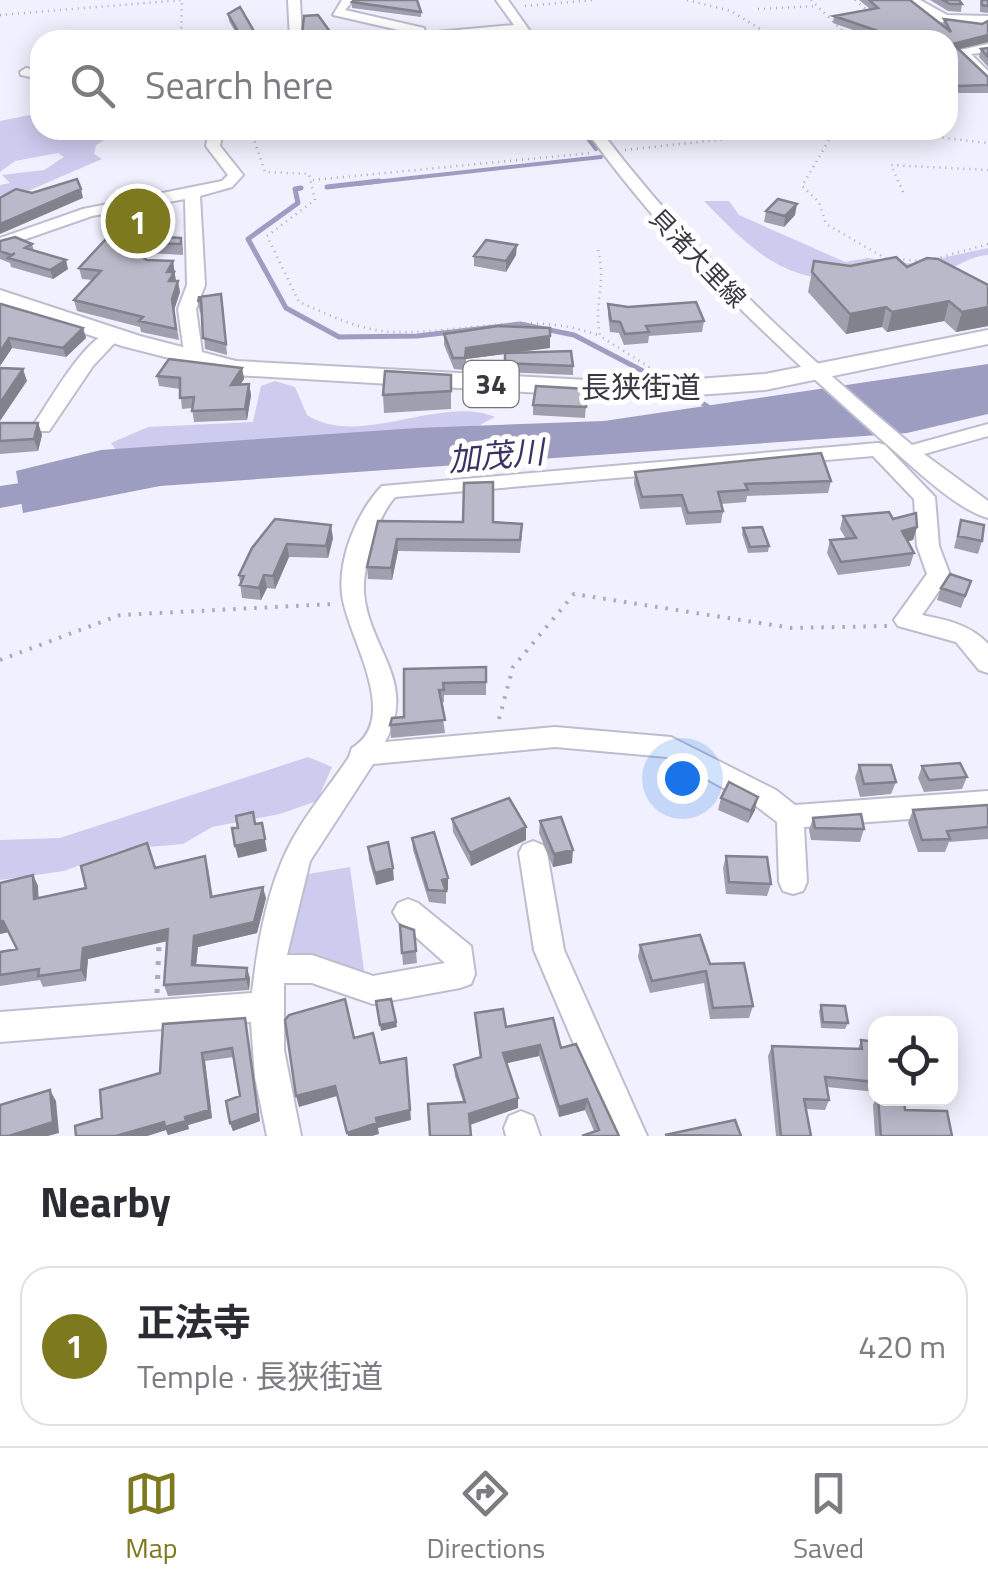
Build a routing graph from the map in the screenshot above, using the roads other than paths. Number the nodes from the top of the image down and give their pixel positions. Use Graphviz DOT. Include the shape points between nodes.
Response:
graph roads {
  1 [pos="182,0"];
  2 [pos="205,0"];
  3 [pos="294,0"];
  4 [pos="348,0"];
  5 [pos="912,0"];
  6 [pos="504,4"];
  7 [pos="988,20"];
  8 [pos="296,30"];
  9 [pos="420,30"];
  10 [pos="523,30"];
  11 [pos="988,48"];
  12 [pos="988,79"];
  13 [pos="214,140"];
  14 [pos="600,140"];
  15 [pos="192,193"];
  16 [pos="0,243"];
  17 [pos="0,297"];
  18 [pos="114,335"];
  19 [pos="988,337"];
  20 [pos="194,359"];
  21 [pos="823,378"];
  22 [pos="42,427"];
  23 [pos="988,430"];
  24 [pos="907,450"];
  25 [pos="980,506"];
  26 [pos="926,514"];
  27 [pos="988,664"];
  28 [pos="361,755"];
  29 [pos="988,802"];
  30 [pos="790,817"];
  31 [pos="533,853"];
  32 [pos="792,882"];
  33 [pos="408,912"];
  34 [pos="270,969"];
  35 [pos="263,1007"];
  36 [pos="0,1028"];
  37 [pos="284,1136"];
  38 [pos="630,1136"];
  1 -- 2 [label="street"];
  3 -- 8 [label="street"];
  4 -- 9 [label="street" via="337,12"];
  5 -- 7 [label="street" via="944,19"];
  6 -- 10 [label="street"];
  11 -- 12 [label="street" via="961,52"];
  13 -- 15 [label="street" via="236,175"];
  14 -- 21 [label="street, 貝渚大里線" via="632,188 700,263"];
  15 -- 16 [label="street" via="55,220"];
  15 -- 20 [label="street" via="189,264 196,285 187,309"];
  17 -- 18 [label="main road, 長狭街道 / 34"];
  18 -- 20 [label="main road, 長狭街道 / 34"];
  18 -- 22 [label="street" via="86,362"];
  19 -- 21 [label="main road, 長狭街道 / 34"];
  20 -- 21 [label="main road, 長狭街道 / 34" via="302,375 680,391"];
  21 -- 24 [label="street, 貝渚大里線"];
  23 -- 24 [label="street"];
  24 -- 25 [label="street, 貝渚大里線"];
  25 -- 26 [label="street"];
  26 -- 27 [label="street" via="938,574 906,620 963,633"];
  26 -- 28 [label="street" via="920,488 878,449 389,491 354,558 352,603 387,690 383,720"];
  28 -- 30 [label="street" via="555,737 671,746"];
  28 -- 34 [label="street" via="296,860"];
  29 -- 30 [label="street"];
  30 -- 32 [label="street"];
  31 -- 38 [label="street" via="550,950"];
  33 -- 34 [label="street" via="460,956 460,974 372,990 312,969"];
  34 -- 35 [label="street"];
  35 -- 36 [label="street"];
  35 -- 37 [label="street"];
}
